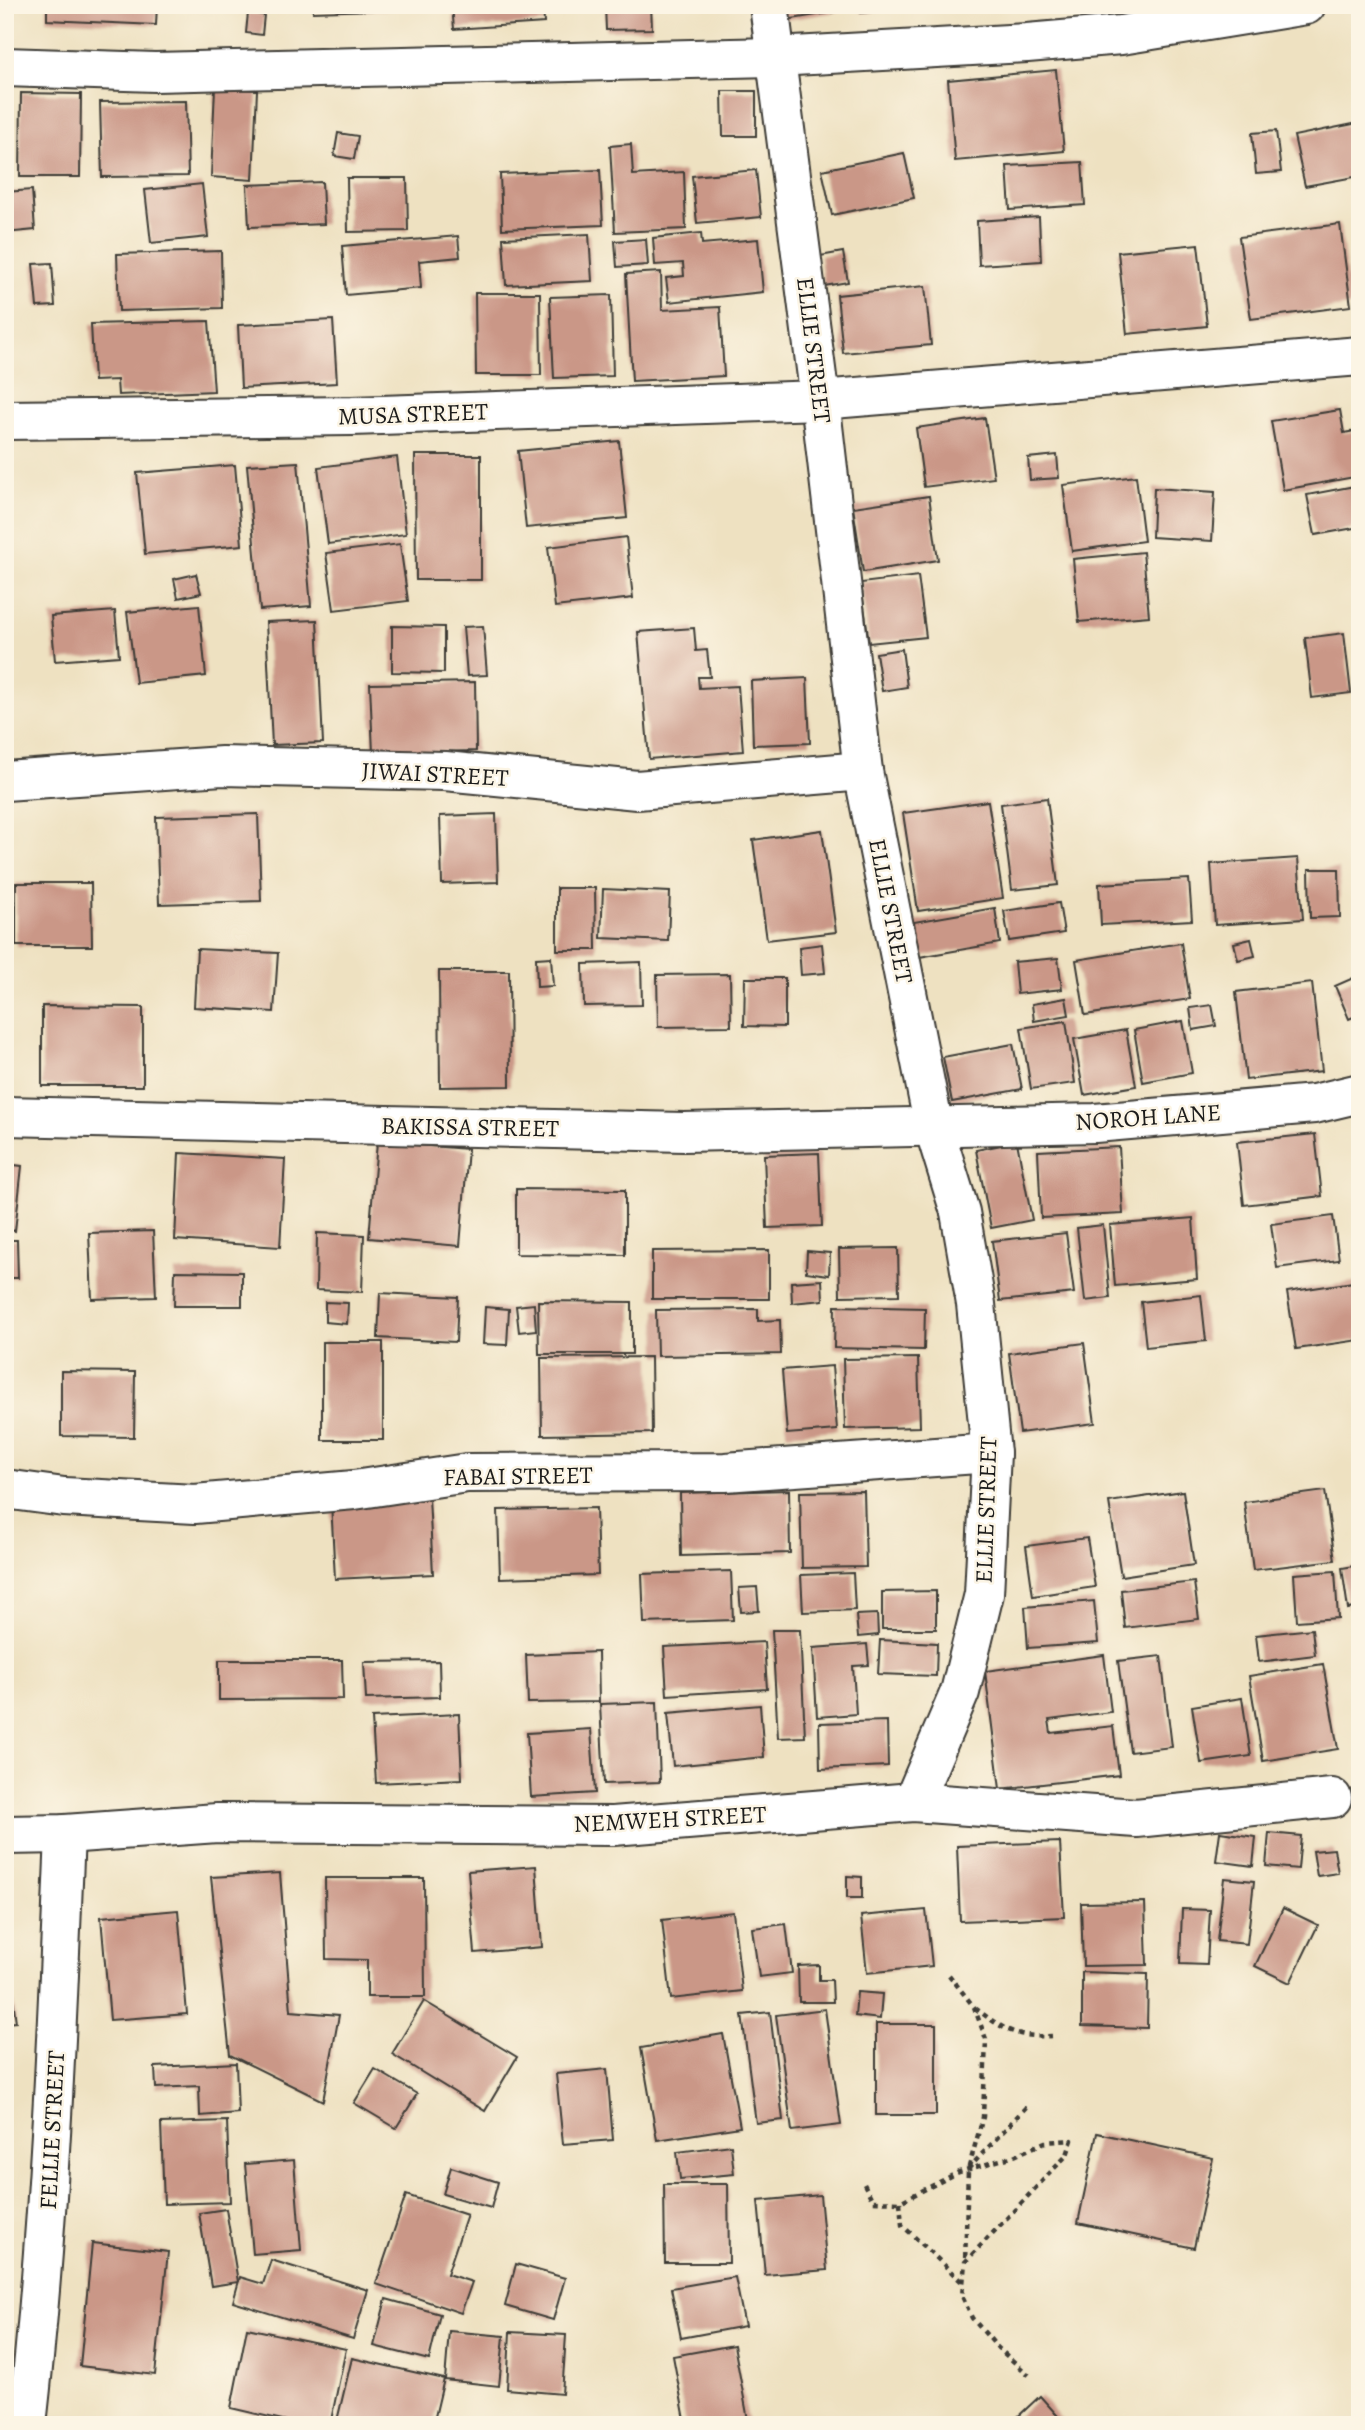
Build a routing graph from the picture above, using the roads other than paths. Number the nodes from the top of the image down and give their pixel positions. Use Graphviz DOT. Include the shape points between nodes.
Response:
graph roads {
  1 [pos="769,5"];
  2 [pos="1306,5"];
  3 [pos="1122,20"];
  4 [pos="776,57"];
  5 [pos="5,67"];
  6 [pos="1360,356"];
  7 [pos="820,400"];
  8 [pos="5,421"];
  9 [pos="863,771"];
  10 [pos="5,781"];
  11 [pos="1360,1093"];
  12 [pos="5,1116"];
  13 [pos="934,1128"];
  14 [pos="991,1453"];
  15 [pos="5,1489"];
  16 [pos="1332,1798"];
  17 [pos="913,1802"];
  18 [pos="65,1834"];
  19 [pos="5,1835"];
  20 [pos="27,2425"];
  1 -- 4 [label="street, ELLIE STREET"];
  2 -- 3 [label="street"];
  3 -- 4 [label="street" via="1013,44"];
  4 -- 5 [label="street" via="155,72"];
  4 -- 7 [label="street, ELLIE STREET"];
  6 -- 7 [label="street, MUSA STREET"];
  7 -- 8 [label="street, MUSA STREET" via="352,416"];
  7 -- 9 [label="street, ELLIE STREET"];
  9 -- 10 [label="street, JIWAI STREET" via="637,790 445,771 222,766"];
  9 -- 13 [label="street, ELLIE STREET"];
  11 -- 13 [label="street, NOROH LANE" via="1314,1104 1095,1123"];
  12 -- 13 [label="street, BAKISSA STREET" via="684,1132"];
  13 -- 14 [label="street, ELLIE STREET" via="960,1212 976,1304"];
  14 -- 15 [label="street, FABAI STREET" via="725,1472 467,1473 354,1490 195,1504"];
  14 -- 17 [label="street, ELLIE STREET" via="984,1594 960,1692"];
  16 -- 17 [label="street, NEMWEH STREET" via="1136,1818"];
  17 -- 18 [label="street, NEMWEH STREET" via="613,1826 217,1823"];
  18 -- 19 [label="street, NEMWEH STREET"];
  18 -- 20 [label="street, FELLIE STREET" via="57,2057 41,2297"];
}
